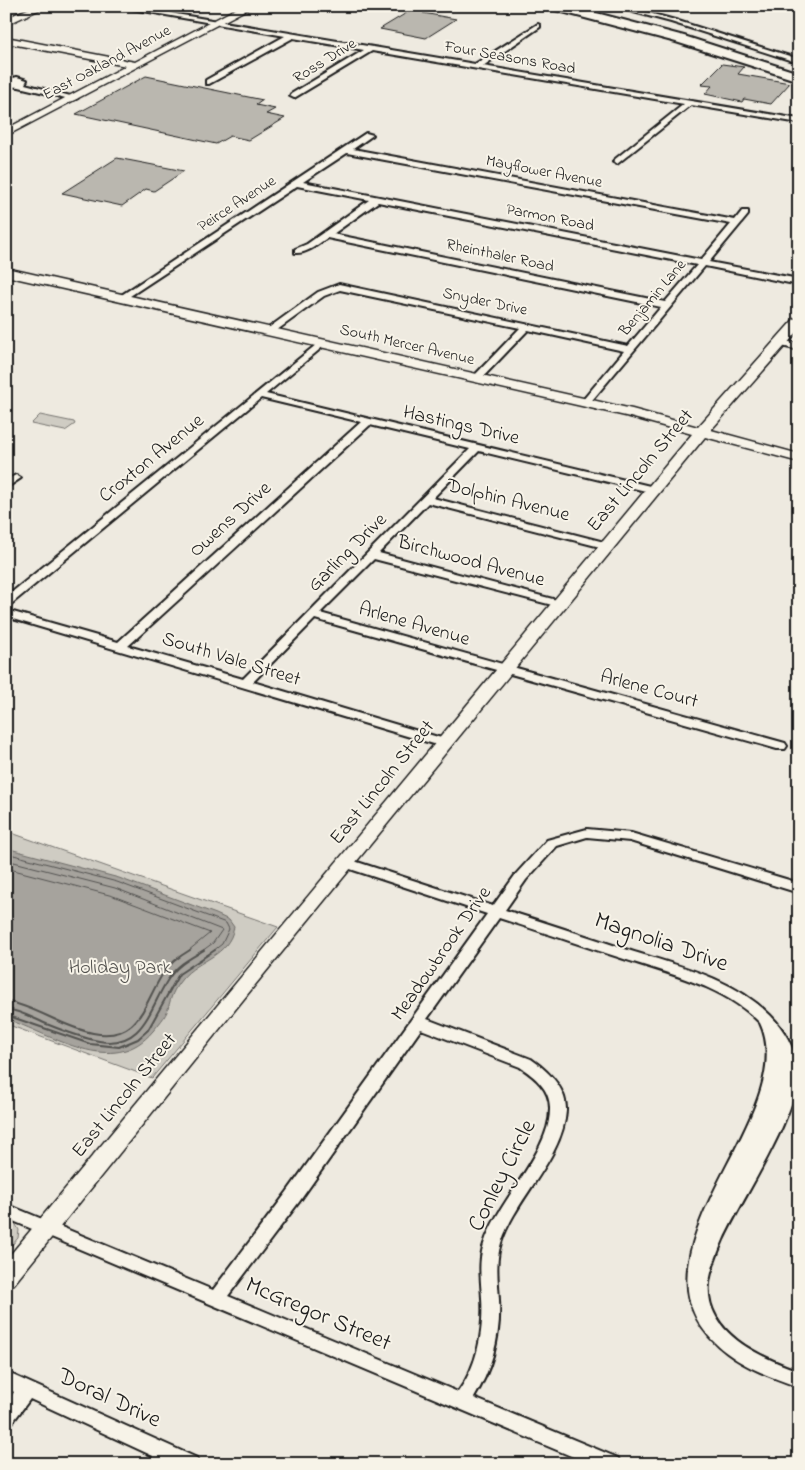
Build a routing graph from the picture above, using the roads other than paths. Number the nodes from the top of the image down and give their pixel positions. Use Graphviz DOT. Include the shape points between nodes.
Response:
graph roads {
  1 [pos="42,6"];
  2 [pos="118,6"];
  3 [pos="249,6"];
  4 [pos="555,6"];
  5 [pos="583,6"];
  6 [pos="614,6"];
  7 [pos="186,9"];
  8 [pos="148,12"];
  9 [pos="173,17"];
  10 [pos="6,22"];
  11 [pos="216,24"];
  12 [pos="538,26"];
  13 [pos="291,36"];
  14 [pos="6,40"];
  15 [pos="370,49"];
  16 [pos="799,60"];
  17 [pos="136,65"];
  18 [pos="476,67"];
  19 [pos="799,69"];
  20 [pos="799,77"];
  21 [pos="209,82"];
  22 [pos="6,83"];
  23 [pos="294,96"];
  24 [pos="74,98"];
  25 [pos="689,103"];
  26 [pos="799,121"];
  27 [pos="7,132"];
  28 [pos="369,135"];
  29 [pos="346,150"];
  30 [pos="617,162"];
  31 [pos="296,183"];
  32 [pos="376,199"];
  33 [pos="745,213"];
  34 [pos="737,223"];
  35 [pos="326,235"];
  36 [pos="298,250"];
  37 [pos="702,263"];
  38 [pos="6,272"];
  39 [pos="799,282"];
  40 [pos="121,298"];
  41 [pos="667,305"];
  42 [pos="799,322"];
  43 [pos="526,326"];
  44 [pos="270,331"];
  45 [pos="322,343"];
  46 [pos="780,343"];
  47 [pos="799,347"];
  48 [pos="630,349"];
  49 [pos="476,378"];
  50 [pos="260,395"];
  51 [pos="586,403"];
  52 [pos="368,421"];
  53 [pos="702,432"];
  54 [pos="478,448"];
  55 [pos="799,458"];
  56 [pos="16,478"];
  57 [pos="6,485"];
  58 [pos="654,490"];
  59 [pos="427,500"];
  60 [pos="608,546"];
  61 [pos="373,555"];
  62 [pos="6,604"];
  63 [pos="560,604"];
  64 [pos="6,613"];
  65 [pos="313,615"];
  66 [pos="120,647"];
  67 [pos="506,670"];
  68 [pos="245,684"];
  69 [pos="444,744"];
  70 [pos="781,746"];
  71 [pos="346,863"];
  72 [pos="799,888"];
  73 [pos="496,914"];
  74 [pos="419,1022"];
  75 [pos="6,1210"];
  76 [pos="47,1227"];
  77 [pos="6,1277"];
  78 [pos="217,1298"];
  79 [pos="799,1379"];
  80 [pos="6,1380"];
  81 [pos="27,1389"];
  82 [pos="462,1401"];
  83 [pos="6,1417"];
  84 [pos="162,1458"];
  85 [pos="190,1464"];
  86 [pos="611,1464"];
  1 -- 10 [label="main road"];
  2 -- 8 [label="street, Four Seasons Road"];
  3 -- 11 [label="main road, East Oakland Avenue"];
  4 -- 20 [label="highway" via="696,44"];
  5 -- 19 [label="highway"];
  6 -- 16 [label="street"];
  7 -- 8 [label="street"];
  7 -- 9 [label="street"];
  7 -- 11 [label="street, Four Seasons Road"];
  8 -- 9 [label="street, Four Seasons Road"];
  9 -- 11 [label="street, Four Seasons Road"];
  11 -- 13 [label="street, Four Seasons Road"];
  11 -- 17 [label="main road, East Oakland Avenue"];
  12 -- 18 [label="street"];
  13 -- 15 [label="street, Four Seasons Road"];
  13 -- 21 [label="street"];
  14 -- 17 [label="main road"];
  15 -- 18 [label="street, Four Seasons Road"];
  15 -- 23 [label="street, Ross Drive"];
  17 -- 24 [label="main road, East Oakland Avenue"];
  18 -- 25 [label="street, Four Seasons Road"];
  22 -- 24 [label="street"];
  24 -- 27 [label="main road, East Oakland Avenue"];
  25 -- 26 [label="street, Four Seasons Road"];
  25 -- 30 [label="street"];
  28 -- 29 [label="street, Peirce Avenue"];
  29 -- 31 [label="street, Peirce Avenue"];
  29 -- 34 [label="street, Mayflower Avenue"];
  31 -- 32 [label="street, Parmon Road"];
  31 -- 40 [label="street, Peirce Avenue"];
  32 -- 35 [label="street"];
  32 -- 37 [label="street, Parmon Road"];
  33 -- 34 [label="street, Benjamin Lane"];
  34 -- 37 [label="street, Benjamin Lane"];
  35 -- 36 [label="street"];
  35 -- 41 [label="street, Rheinthaler Road"];
  37 -- 39 [label="street, Parmon Road"];
  37 -- 41 [label="street, Benjamin Lane"];
  38 -- 40 [label="main road, South Mercer Avenue"];
  40 -- 44 [label="main road, South Mercer Avenue"];
  41 -- 48 [label="street, Benjamin Lane"];
  42 -- 46 [label="main road, East Lincoln Street"];
  43 -- 44 [label="street, Snyder Drive" via="349,288 334,288"];
  43 -- 48 [label="street, Snyder Drive"];
  43 -- 49 [label="street"];
  44 -- 45 [label="main road, South Mercer Avenue"];
  45 -- 49 [label="main road, South Mercer Avenue"];
  45 -- 50 [label="street, Croxton Avenue"];
  46 -- 47 [label="street"];
  46 -- 53 [label="main road, East Lincoln Street"];
  48 -- 51 [label="street, Benjamin Lane"];
  49 -- 51 [label="main road, South Mercer Avenue"];
  50 -- 52 [label="street, Hastings Drive"];
  50 -- 62 [label="street, Croxton Avenue"];
  51 -- 53 [label="main road, South Mercer Avenue"];
  52 -- 54 [label="street, Hastings Drive"];
  52 -- 66 [label="street, Owens Drive"];
  53 -- 55 [label="main road, South Mercer Avenue"];
  53 -- 58 [label="main road, East Lincoln Street"];
  54 -- 58 [label="street, Hastings Drive"];
  54 -- 59 [label="street, Garling Drive"];
  56 -- 57 [label="street"];
  58 -- 60 [label="main road, East Lincoln Street"];
  59 -- 60 [label="street, Dolphin Avenue"];
  59 -- 61 [label="street, Garling Drive"];
  60 -- 63 [label="main road, East Lincoln Street"];
  61 -- 63 [label="street, Birchwood Avenue"];
  61 -- 65 [label="street, Garling Drive"];
  63 -- 67 [label="main road, East Lincoln Street"];
  64 -- 66 [label="street, South Vale Street"];
  65 -- 67 [label="street, Arlene Avenue"];
  65 -- 68 [label="street, Garling Drive"];
  66 -- 68 [label="street, South Vale Street"];
  67 -- 69 [label="main road, East Lincoln Street"];
  67 -- 70 [label="street, Arlene Court"];
  68 -- 69 [label="street, South Vale Street"];
  69 -- 71 [label="main road, East Lincoln Street"];
  71 -- 73 [label="street, Magnolia Drive"];
  71 -- 76 [label="main road, East Lincoln Street"];
  72 -- 73 [label="street, Meadowbrook Drive" via="631,837 587,833 552,844 538,856"];
  73 -- 74 [label="street, Meadowbrook Drive"];
  73 -- 79 [label="street, Magnolia Drive" via="699,978 729,991 775,1029 788,1059 788,1088 772,1130 723,1222 700,1279 701,1296 715,1330 729,1344 750,1358"];
  74 -- 78 [label="street, Meadowbrook Drive"];
  74 -- 82 [label="street, Conley Circle" via="518,1059 539,1071 552,1088 558,1110 556,1125 505,1214 492,1246 489,1272 491,1322 479,1369"];
  75 -- 76 [label="street, McGregor Street"];
  76 -- 77 [label="main road, East Lincoln Street"];
  76 -- 78 [label="street, McGregor Street"];
  78 -- 82 [label="street, McGregor Street"];
  80 -- 81 [label="street, Doral Drive"];
  81 -- 83 [label="street"];
  81 -- 84 [label="street, Doral Drive"];
  82 -- 86 [label="street, McGregor Street"];
  84 -- 85 [label="street, Doral Drive"];
}
